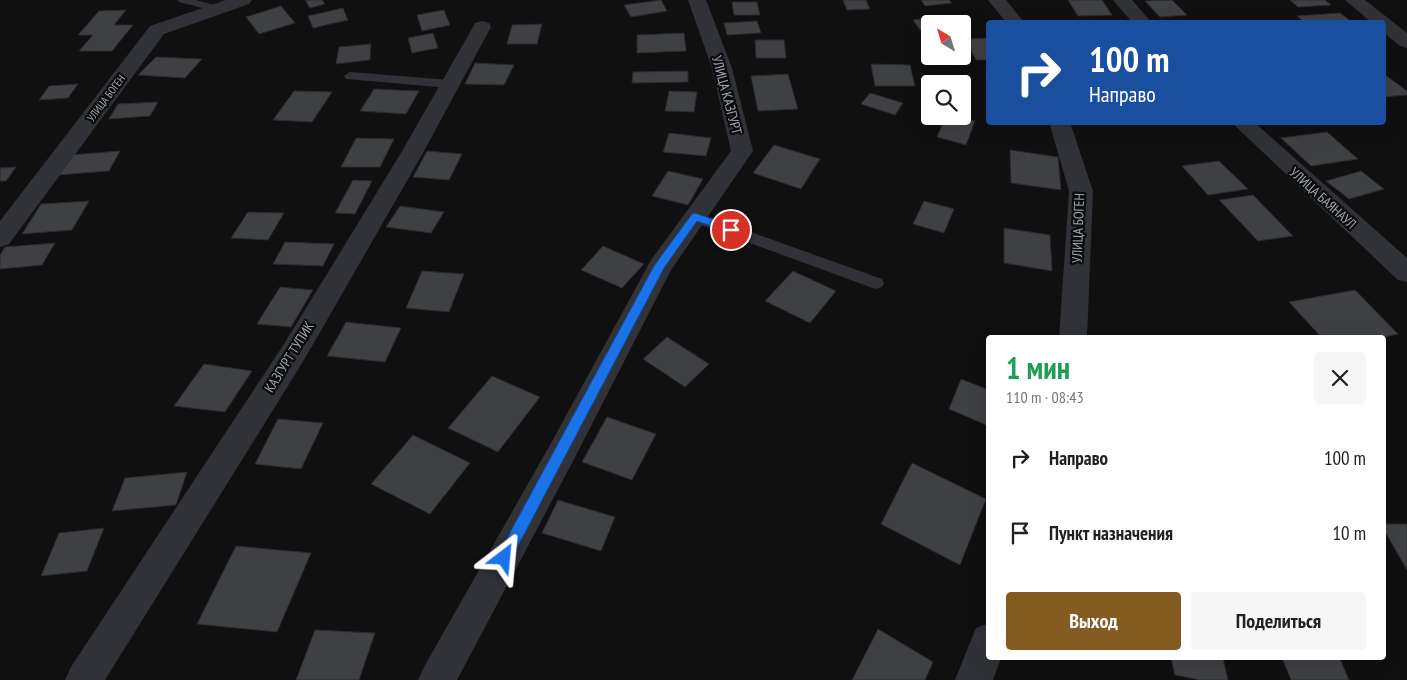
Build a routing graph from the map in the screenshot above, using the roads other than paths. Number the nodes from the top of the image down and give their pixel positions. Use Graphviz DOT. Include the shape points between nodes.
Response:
graph roads {
  1 [pos="183,0"];
  2 [pos="243,0"];
  3 [pos="697,0"];
  4 [pos="997,0"];
  5 [pos="1122,0"];
  6 [pos="1354,0"];
  7 [pos="218,9"];
  8 [pos="1013,20"];
  9 [pos="1140,20"];
  10 [pos="1379,20"];
  11 [pos="1386,25"];
  12 [pos="482,27"];
  13 [pos="1407,42"];
  14 [pos="350,76"];
  15 [pos="450,84"];
  16 [pos="1060,125"];
  17 [pos="1244,125"];
  18 [pos="695,217"];
  19 [pos="0,238"];
  20 [pos="1407,273"];
  21 [pos="876,283"];
  22 [pos="1073,335"];
  23 [pos="986,650"];
  24 [pos="977,679"];
  25 [pos="84,680"];
  26 [pos="437,680"];
  1 -- 7 [label="lane"];
  2 -- 7 [label="street, УЛИЦА БОГЕН"];
  3 -- 18 [label="street, УЛИЦА КАЗГУРТ" via="722,68 742,151"];
  4 -- 8 [label="street"];
  5 -- 9 [label="street"];
  6 -- 10 [label="street"];
  7 -- 19 [label="street, УЛИЦА БОГЕН" via="157,30"];
  11 -- 13 [label="street"];
  12 -- 15 [label="street, КАЗГУРТ ТУПИК"];
  14 -- 15 [label="lane"];
  15 -- 25 [label="street, КАЗГУРТ ТУПИК" via="294,352"];
  16 -- 22 [label="street, УЛИЦА БОГЕН" via="1081,191"];
  17 -- 20 [label="street, УЛИЦА БАЯНАУЛ"];
  18 -- 21 [label="lane"];
  18 -- 26 [label="street, УЛИЦА КАЗГУРТ" via="660,266"];
  23 -- 24 [label="street"];
}
